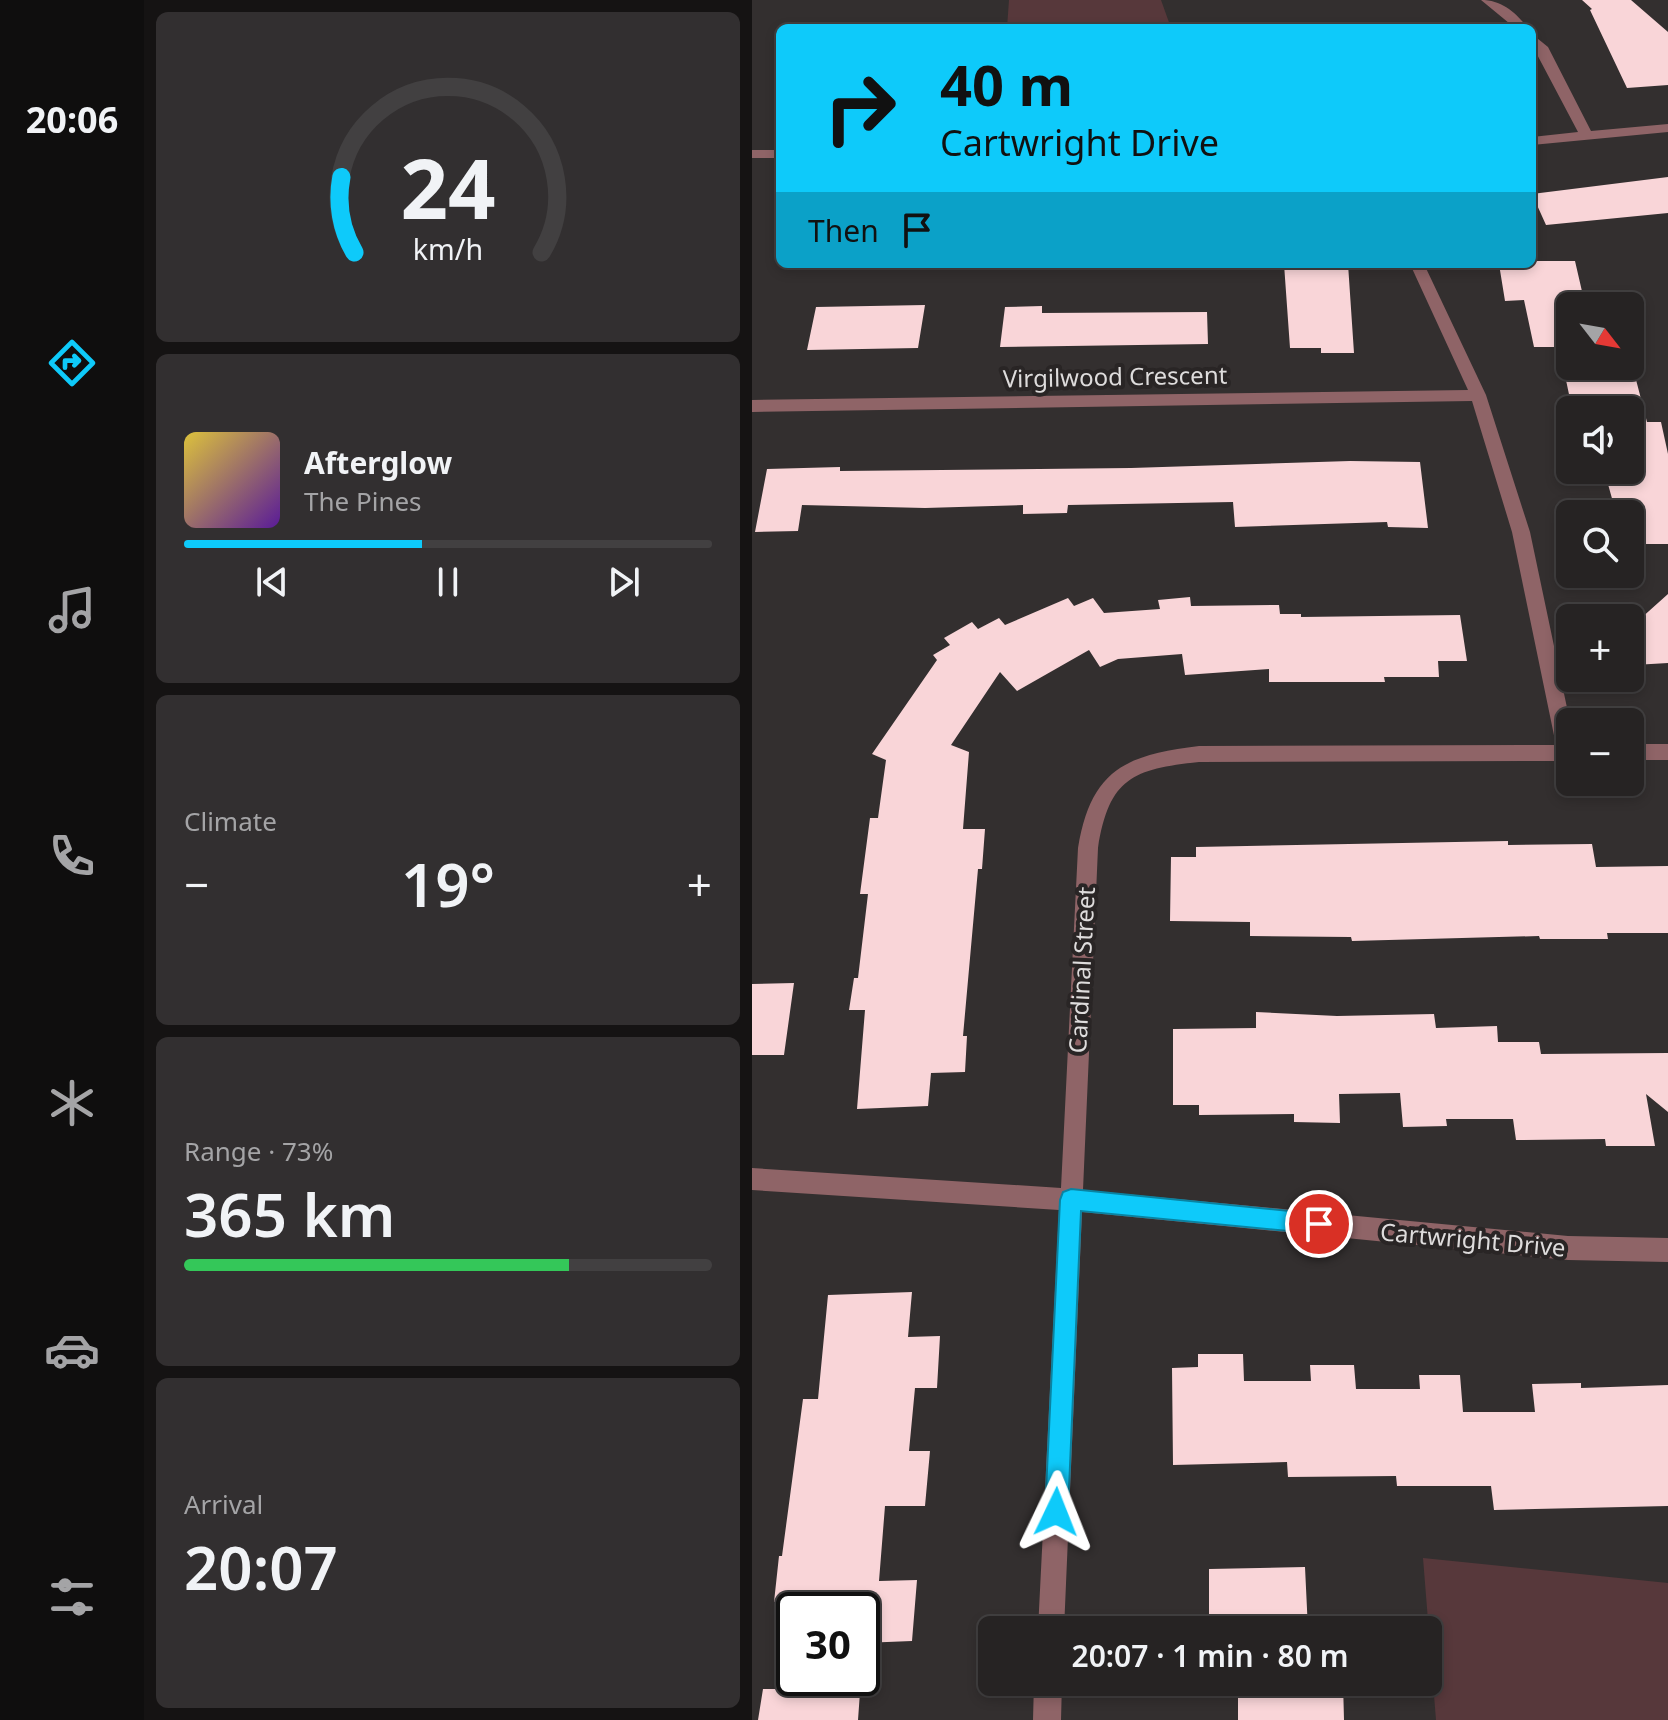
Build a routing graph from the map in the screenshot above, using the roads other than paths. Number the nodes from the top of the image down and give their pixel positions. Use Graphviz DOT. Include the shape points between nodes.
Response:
graph roads {
  1 [pos="1487,0"];
  2 [pos="1518,24"];
  3 [pos="1536,44"];
  4 [pos="1668,128"];
  5 [pos="1587,136"];
  6 [pos="1536,141"];
  7 [pos="752,154"];
  8 [pos="776,154"];
  9 [pos="1419,268"];
  10 [pos="1478,395"];
  11 [pos="752,406"];
  12 [pos="1558,708"];
  13 [pos="1644,752"];
  14 [pos="1668,752"];
  15 [pos="1556,753"];
  16 [pos="752,1179"];
  17 [pos="1071,1200"];
  18 [pos="1668,1250"];
  19 [pos="1052,1616"];
  20 [pos="1048,1696"];
  21 [pos="1047,1720"];
  1 -- 2 [label="street"];
  3 -- 5 [label="street"];
  4 -- 5 [label="street"];
  5 -- 6 [label="street"];
  7 -- 8 [label="street"];
  9 -- 10 [label="street"];
  10 -- 11 [label="street, Virgilwood Crescent"];
  10 -- 12 [label="street" via="1521,532"];
  13 -- 14 [label="street"];
  15 -- 17 [label="street, Cardinal Street" via="1158,757 1129,767 1105,788 1090,820"];
  16 -- 17 [label="street, Cartwright Drive"];
  17 -- 18 [label="street, Cartwright Drive" via="1568,1248"];
  17 -- 19 [label="street, Cardinal Street"];
  20 -- 21 [label="street"];
}
